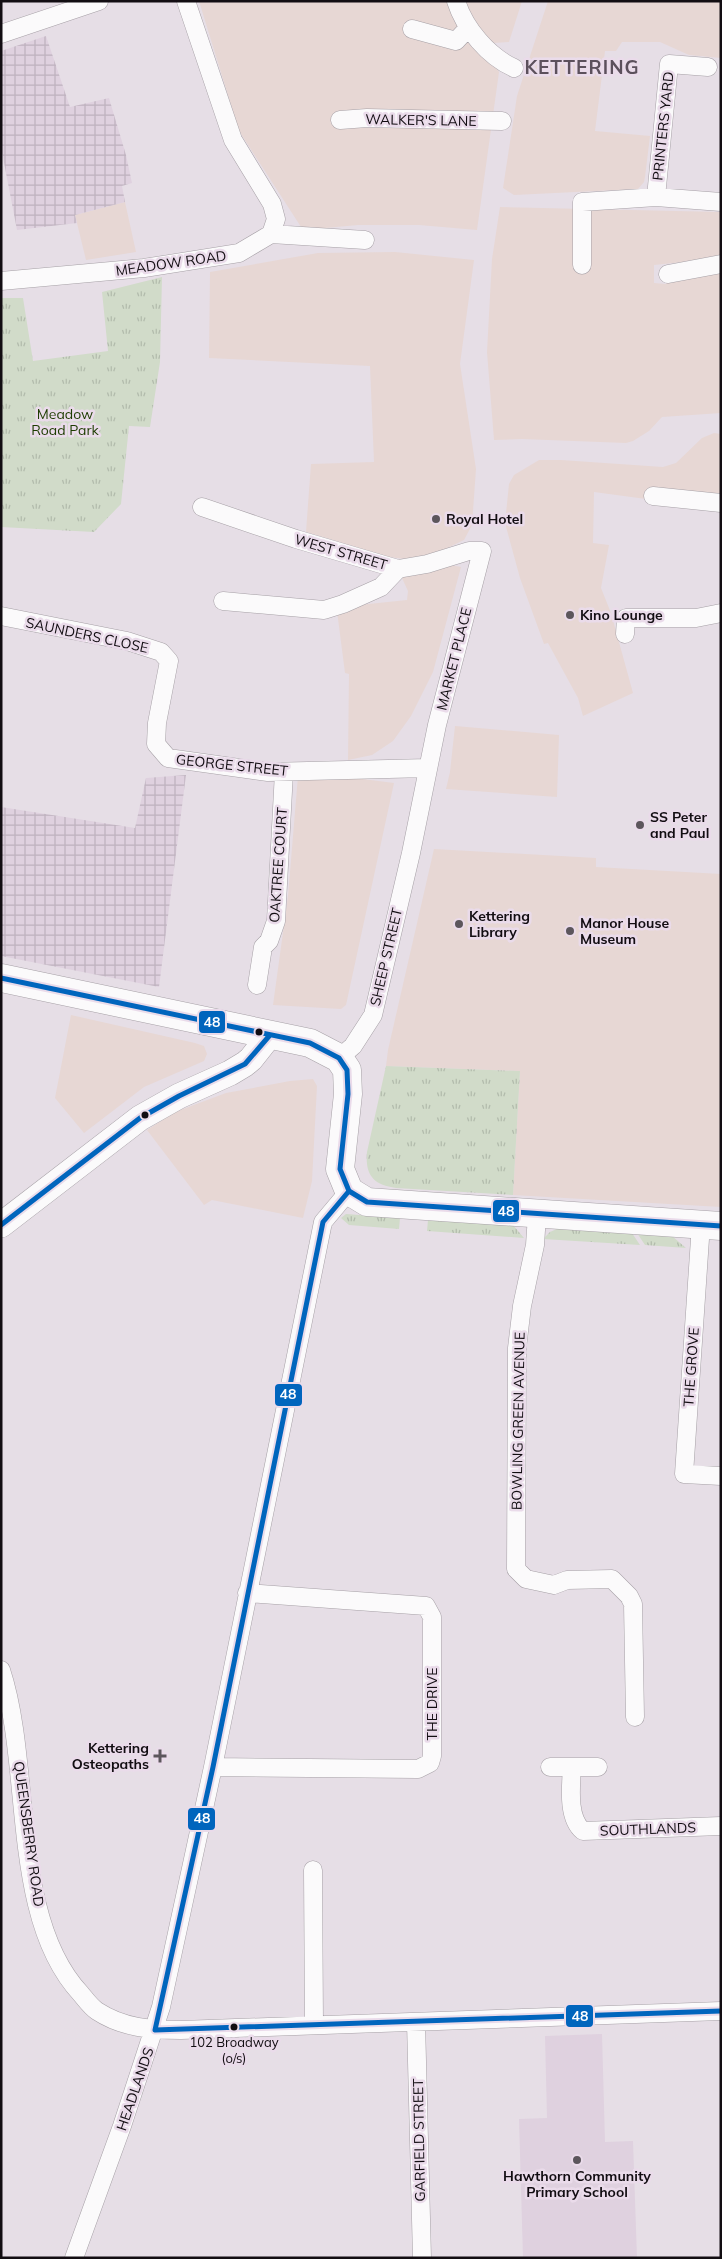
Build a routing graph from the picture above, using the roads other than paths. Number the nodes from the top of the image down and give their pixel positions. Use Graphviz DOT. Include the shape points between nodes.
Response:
graph roads {
  1 [pos="99,1"];
  2 [pos="186,1"];
  3 [pos="456,1"];
  4 [pos="468,28"];
  5 [pos="412,29"];
  6 [pos="1,34"];
  7 [pos="708,67"];
  8 [pos="514,68"];
  9 [pos="340,120"];
  10 [pos="502,121"];
  11 [pos="656,197"];
  12 [pos="721,202"];
  13 [pos="272,234"];
  14 [pos="365,240"];
  15 [pos="721,264"];
  16 [pos="582,266"];
  17 [pos="668,274"];
  18 [pos="1,281"];
  19 [pos="653,496"];
  20 [pos="721,503"];
  21 [pos="202,507"];
  22 [pos="482,551"];
  23 [pos="398,569"];
  24 [pos="223,601"];
  25 [pos="721,613"];
  26 [pos="1,616"];
  27 [pos="625,634"];
  28 [pos="169,661"];
  29 [pos="428,768"];
  30 [pos="284,772"];
  31 [pos="1,978"];
  32 [pos="258,985"];
  33 [pos="270,1035"];
  34 [pos="339,1058"];
  35 [pos="349,1191"];
  36 [pos="537,1214"];
  37 [pos="1,1225"];
  38 [pos="711,1225"];
  39 [pos="721,1476"];
  40 [pos="247,1593"];
  41 [pos="1,1670"];
  42 [pos="635,1717"];
  43 [pos="550,1766"];
  44 [pos="213,1767"];
  45 [pos="572,1767"];
  46 [pos="598,1767"];
  47 [pos="721,1826"];
  48 [pos="313,1870"];
  49 [pos="721,2011"];
  50 [pos="416,2022"];
  51 [pos="314,2025"];
  52 [pos="156,2030"];
  53 [pos="74,2258"];
  54 [pos="422,2258"];
  1 -- 6 [label="street"];
  2 -- 13 [label="street" via="233,140 272,204 276,219"];
  3 -- 4 [label="street"];
  4 -- 5 [label="street" via="456,41"];
  4 -- 8 [label="street" via="497,61"];
  7 -- 11 [label="street, PRINTERS YARD" via="669,64"];
  9 -- 10 [label="street, WALKER'S LANE"];
  11 -- 12 [label="street"];
  11 -- 16 [label="street" via="582,202"];
  13 -- 14 [label="street"];
  13 -- 18 [label="street, MEADOW ROAD" via="238,253 144,268"];
  15 -- 17 [label="street"];
  19 -- 20 [label="street"];
  21 -- 23 [label="street, WEST STREET"];
  22 -- 23 [label="street, WEST STREET" via="469,551"];
  22 -- 29 [label="street, MARKET PLACE"];
  23 -- 24 [label="street" via="381,587 324,610"];
  25 -- 27 [label="street" via="696,618 626,618"];
  26 -- 28 [label="street, SAUNDERS CLOSE" via="127,641 161,652"];
  28 -- 30 [label="street, GEORGE STREET" via="156,744 168,758"];
  29 -- 30 [label="street, GEORGE STREET"];
  29 -- 34 [label="street, SHEEP STREET" via="372,1014 353,1046"];
  30 -- 32 [label="street, OAKTREE COURT" via="276,921 263,948"];
  31 -- 33 [label="main road"];
  33 -- 34 [label="main road" via="310,1043"];
  33 -- 37 [label="main road" via="245,1064 140,1118"];
  34 -- 35 [label="main road" via="349,1080 340,1169"];
  35 -- 36 [label="main road" via="367,1202 385,1205"];
  35 -- 40 [label="street, HEADLANDS" via="322,1222"];
  36 -- 38 [label="main road"];
  36 -- 42 [label="street, BOWLING GREEN AVENUE" via="535,1245 517,1348 516,1570 526,1579 554,1585 567,1580 612,1578 629,1596 633,1604"];
  38 -- 39 [label="street, THE GROVE" via="684,1474"];
  40 -- 44 [label="street, HEADLANDS"];
  40 -- 44 [label="street, THE DRIVE" via="426,1606 432,1617 432,1756 430,1763 418,1770"];
  41 -- 52 [label="street, QUEENSBERRY ROAD" via="19,1758 25,1827 38,1911 55,1955 72,1985 96,2010 126,2024"];
  43 -- 45 [label="street"];
  44 -- 52 [label="street, HEADLANDS"];
  45 -- 46 [label="street"];
  45 -- 47 [label="street, SOUTHLANDS" via="574,1822 583,1831"];
  48 -- 51 [label="street"];
  49 -- 50 [label="street, QUEENSBERRY ROAD"];
  50 -- 51 [label="street, QUEENSBERRY ROAD"];
  50 -- 54 [label="street, GARFIELD STREET"];
  51 -- 52 [label="street, QUEENSBERRY ROAD"];
  52 -- 53 [label="street, HEADLANDS"];
}
